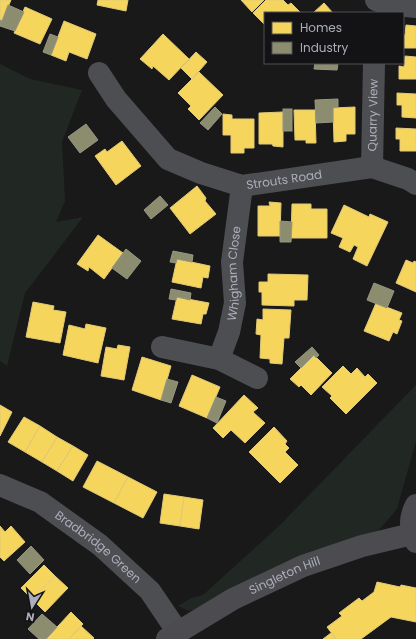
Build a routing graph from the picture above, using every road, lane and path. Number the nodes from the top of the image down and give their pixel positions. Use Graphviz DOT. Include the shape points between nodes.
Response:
graph roads {
  1 [pos="382,6"];
  2 [pos="416,6"];
  3 [pos="374,64"];
  4 [pos="100,73"];
  5 [pos="372,167"];
  6 [pos="416,184"];
  7 [pos="242,186"];
  8 [pos="162,347"];
  9 [pos="219,359"];
  10 [pos="257,378"];
  11 [pos="0,485"];
  12 [pos="416,505"];
  13 [pos="414,538"];
  14 [pos="172,635"];
  1 -- 2 [label="street"];
  3 -- 5 [label="street, Quarry View"];
  4 -- 7 [label="street, Strouts Road" via="116,99 168,159"];
  5 -- 6 [label="street, Strouts Road"];
  5 -- 7 [label="street, Strouts Road"];
  7 -- 9 [label="street, Whigham Close" via="232,262 235,303 229,332"];
  8 -- 9 [label="street"];
  9 -- 10 [label="street"];
  11 -- 14 [label="street, Bradbridge Green" via="40,502 100,545 150,591"];
  12 -- 13 [label="street, Singleton Hill" via="410,523"];
  13 -- 14 [label="street, Singleton Hill" via="362,546 303,566 233,599"];
}
